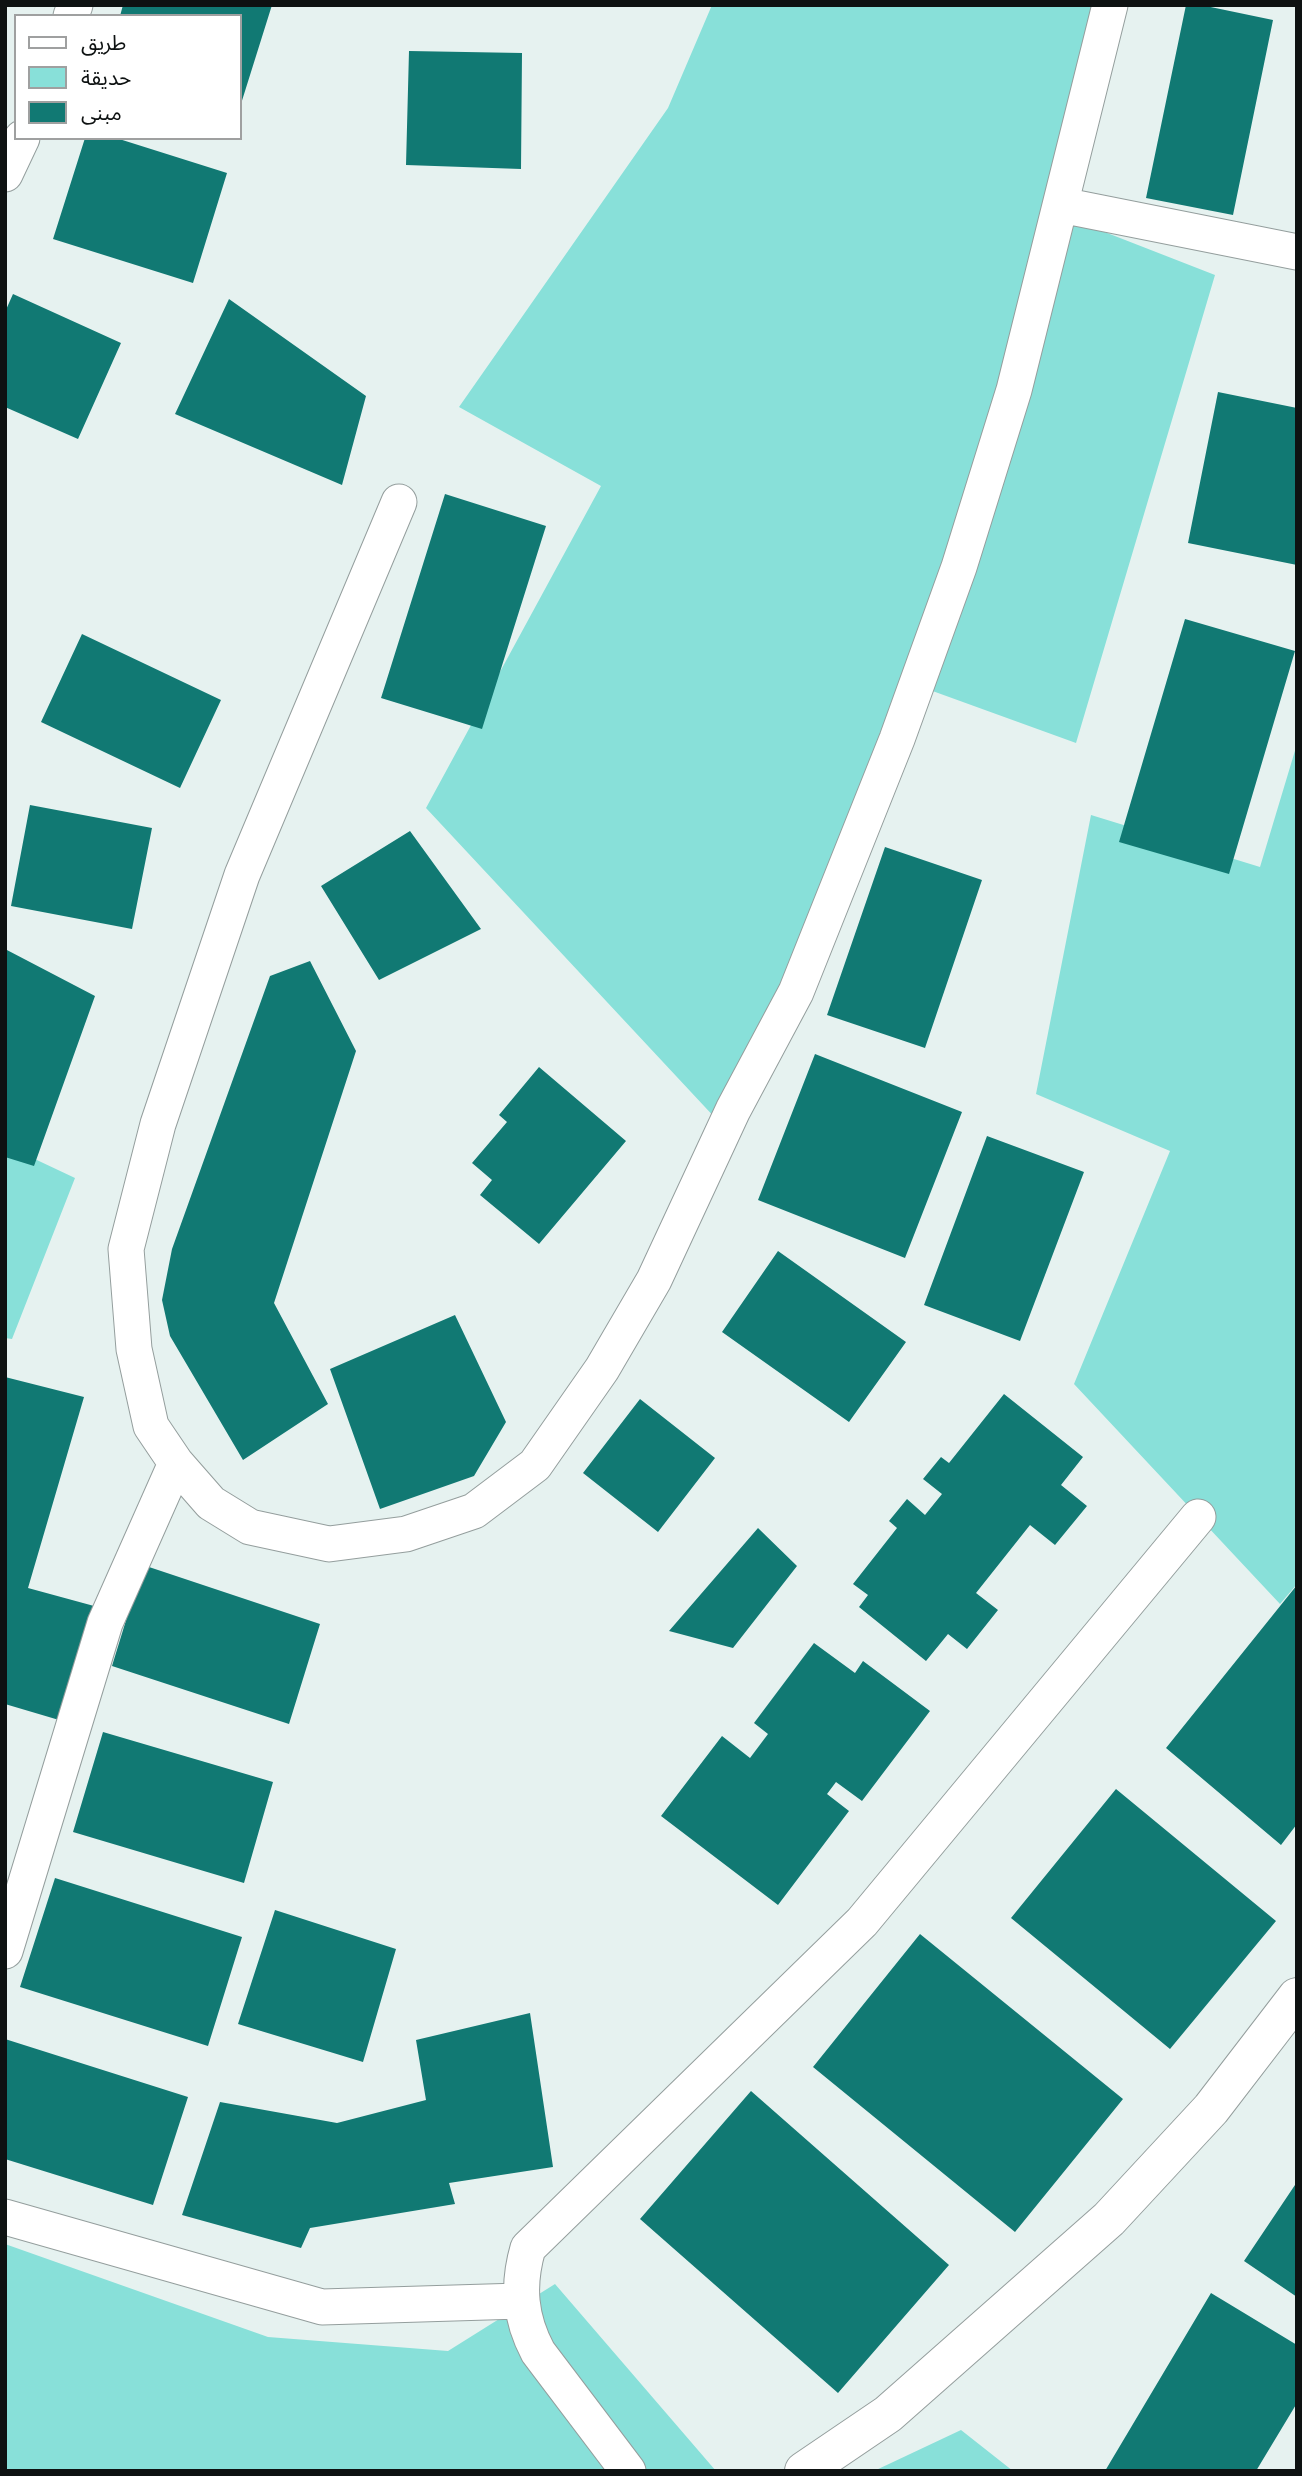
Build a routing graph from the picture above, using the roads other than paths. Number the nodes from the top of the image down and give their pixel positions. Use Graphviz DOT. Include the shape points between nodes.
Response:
graph roads {
  1 [pos="1110,5"];
  2 [pos="21,140"];
  3 [pos="5,174"];
  4 [pos="1061,205"];
  5 [pos="1297,252"];
  6 [pos="399,502"];
  7 [pos="176,1463"];
  8 [pos="1198,1517"];
  9 [pos="5,1951"];
  10 [pos="1297,1997"];
  11 [pos="5,2217"];
  12 [pos="520,2301"];
  13 [pos="628,2471"];
  14 [pos="804,2471"];
  1 -- 4 [label="street"];
  2 -- 3 [label="street"];
  4 -- 5 [label="street"];
  4 -- 7 [label="street" via="1014,390 959,566 897,739 796,992 733,1110 654,1280 602,1369 535,1465 474,1511 406,1534 329,1544 250,1527 211,1503"];
  6 -- 7 [label="street" via="242,875 158,1124 126,1250 134,1349 151,1426"];
  7 -- 9 [label="street" via="105,1623"];
  8 -- 12 [label="street" via="862,1922 527,2248"];
  10 -- 14 [label="street" via="1211,2109 1108,2220 888,2414"];
  11 -- 12 [label="street" via="322,2307"];
  12 -- 13 [label="street" via="538,2352"];
}
